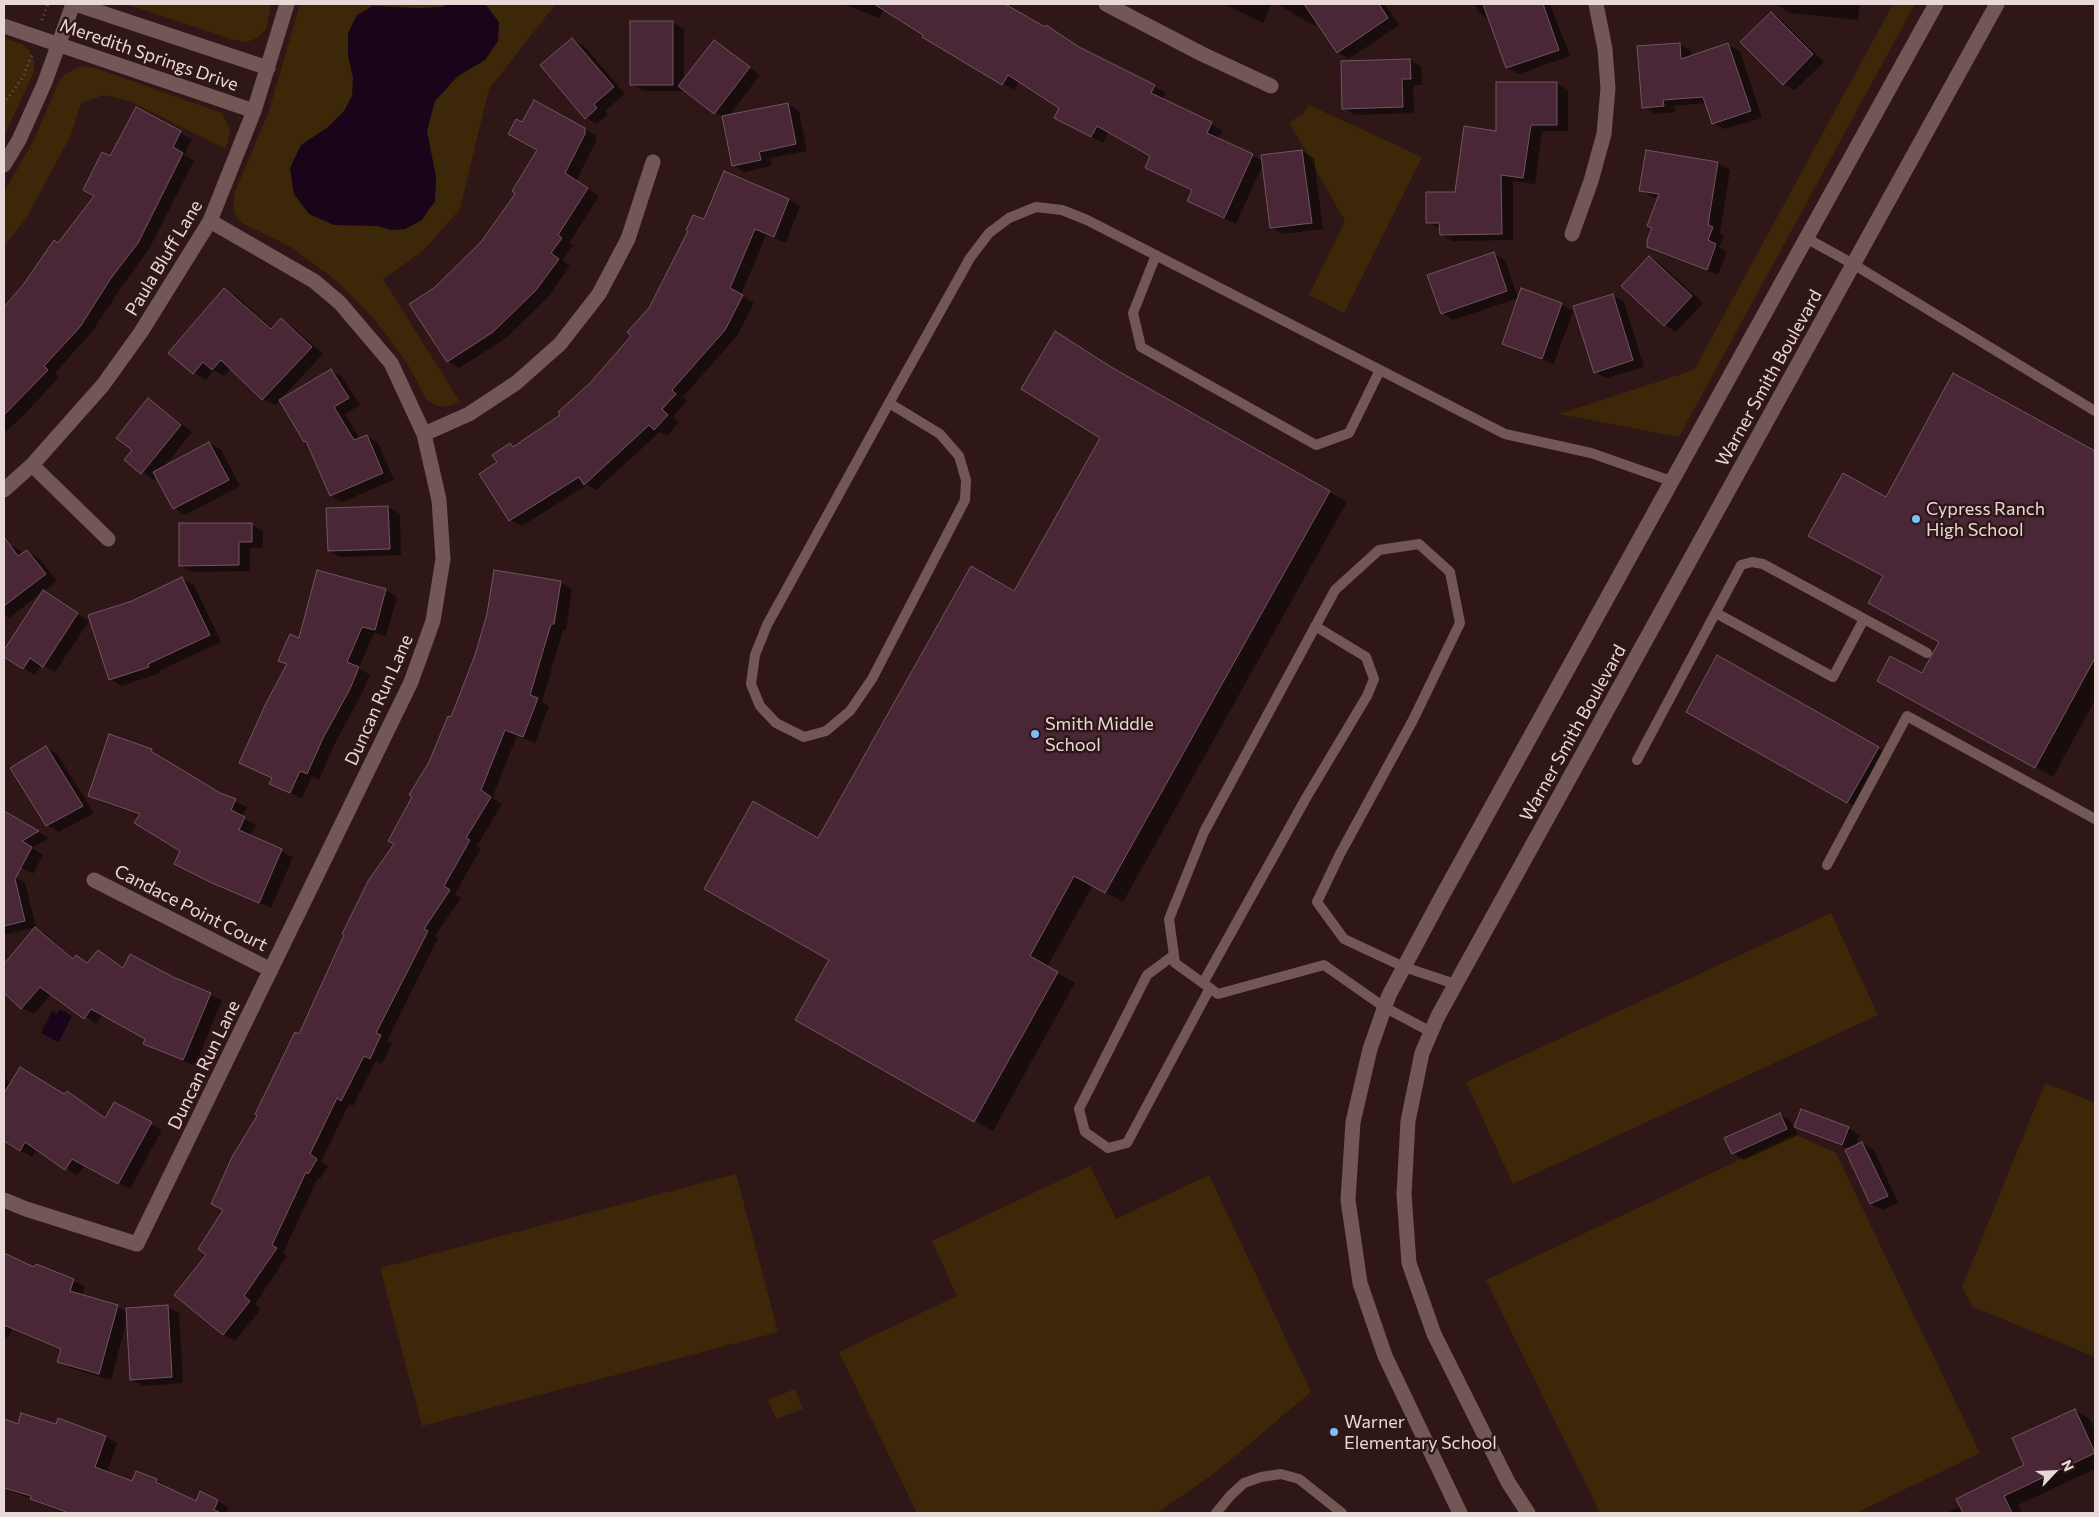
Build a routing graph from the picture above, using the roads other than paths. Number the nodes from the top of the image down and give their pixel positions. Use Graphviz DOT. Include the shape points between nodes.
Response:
graph roads {
  1 [pos="74,4"];
  2 [pos="287,4"];
  3 [pos="1106,4"];
  4 [pos="1936,4"];
  5 [pos="1997,4"];
  6 [pos="1601,5"];
  7 [pos="4,26"];
  8 [pos="60,44"];
  9 [pos="268,68"];
  10 [pos="1271,86"];
  11 [pos="254,111"];
  12 [pos="652,162"];
  13 [pos="4,165"];
  14 [pos="210,221"];
  15 [pos="1572,234"];
  16 [pos="1806,238"];
  17 [pos="1156,255"];
  18 [pos="1853,264"];
  19 [pos="1380,370"];
  20 [pos="889,403"];
  21 [pos="2095,411"];
  22 [pos="424,434"];
  23 [pos="32,465"];
  24 [pos="1671,482"];
  25 [pos="4,490"];
  26 [pos="108,539"];
  27 [pos="1716,613"];
  28 [pos="1864,619"];
  29 [pos="1315,626"];
  30 [pos="1927,653"];
  31 [pos="1637,760"];
  32 [pos="2095,819"];
  33 [pos="1827,865"];
  34 [pos="94,880"];
  35 [pos="1174,955"];
  36 [pos="1404,967"];
  37 [pos="271,970"];
  38 [pos="1455,984"];
  39 [pos="1207,986"];
  40 [pos="1384,1007"];
  41 [pos="1431,1032"];
  42 [pos="4,1200"];
  43 [pos="1216,1513"];
  44 [pos="1342,1513"];
  45 [pos="1460,1513"];
  46 [pos="1528,1513"];
  1 -- 8 [label="street"];
  1 -- 9 [label="street, Meredith Springs Drive"];
  2 -- 9 [label="street, Paula Bluff Lane"];
  3 -- 10 [label="street"];
  4 -- 16 [label="street, Warner Smith Boulevard"];
  5 -- 18 [label="street, Warner Smith Boulevard"];
  6 -- 15 [label="street" via="1608,88 1604,134"];
  7 -- 8 [label="street, Meredith Springs Drive"];
  8 -- 11 [label="street, Meredith Springs Drive"];
  8 -- 13 [label="street" via="19,140"];
  9 -- 11 [label="street, Paula Bluff Lane"];
  11 -- 14 [label="street, Paula Bluff Lane"];
  12 -- 22 [label="street" via="628,239 599,294 560,344 516,383 470,414"];
  14 -- 22 [label="street, Duncan Run Lane" via="314,281 340,303 391,363"];
  14 -- 23 [label="street, Paula Bluff Lane" via="141,332 103,385"];
  16 -- 18 [label="lane"];
  16 -- 24 [label="street, Warner Smith Boulevard"];
  17 -- 19 [label="lane"];
  17 -- 19 [label="lane" via="1133,313 1141,348 1316,444 1349,433"];
  17 -- 20 [label="lane" via="1062,210 1036,207 1009,218 988,233 970,258"];
  18 -- 21 [label="lane"];
  18 -- 38 [label="street, Warner Smith Boulevard"];
  19 -- 24 [label="lane" via="1505,434 1591,453"];
  20 -- 20 [label="lane" via="767,625 755,655 751,684 760,706 776,723 804,737 826,731 850,711 872,679 964,500 966,480 959,456 940,434"];
  22 -- 37 [label="street, Duncan Run Lane" via="439,500 443,559 434,621 411,682"];
  23 -- 25 [label="street, Paula Bluff Lane"];
  23 -- 26 [label="street"];
  24 -- 36 [label="street, Warner Smith Boulevard"];
  27 -- 28 [label="lane" via="1741,565 1752,562 1763,564"];
  27 -- 28 [label="lane" via="1833,676"];
  27 -- 31 [label="lane"];
  28 -- 30 [label="lane"];
  29 -- 35 [label="lane" via="1204,832 1169,919"];
  29 -- 36 [label="lane" via="1335,590 1379,550 1419,544 1450,572 1460,623 1413,720 1316,902 1344,939"];
  29 -- 39 [label="lane" via="1366,657 1374,678 1367,696 1306,798"];
  32 -- 33 [label="lane" via="1907,716"];
  34 -- 37 [label="street, Candace Point Court"];
  35 -- 39 [label="lane" via="1175,963"];
  35 -- 39 [label="lane" via="1147,975 1079,1109 1085,1132 1108,1148 1127,1143"];
  36 -- 38 [label="lane"];
  36 -- 40 [label="street, Warner Smith Boulevard"];
  37 -- 42 [label="street, Duncan Run Lane" via="137,1244"];
  38 -- 41 [label="street, Warner Smith Boulevard"];
  39 -- 40 [label="lane" via="1218,994 1324,966"];
  40 -- 41 [label="lane"];
  40 -- 45 [label="street, Warner Smith Boulevard" via="1370,1049 1353,1122 1348,1200 1360,1283 1385,1356"];
  41 -- 46 [label="street, Warner Smith Boulevard" via="1422,1053 1408,1121 1404,1194 1409,1264 1434,1334 1508,1482"];
  43 -- 44 [label="lane" via="1244,1484 1281,1474 1299,1479"];
}
